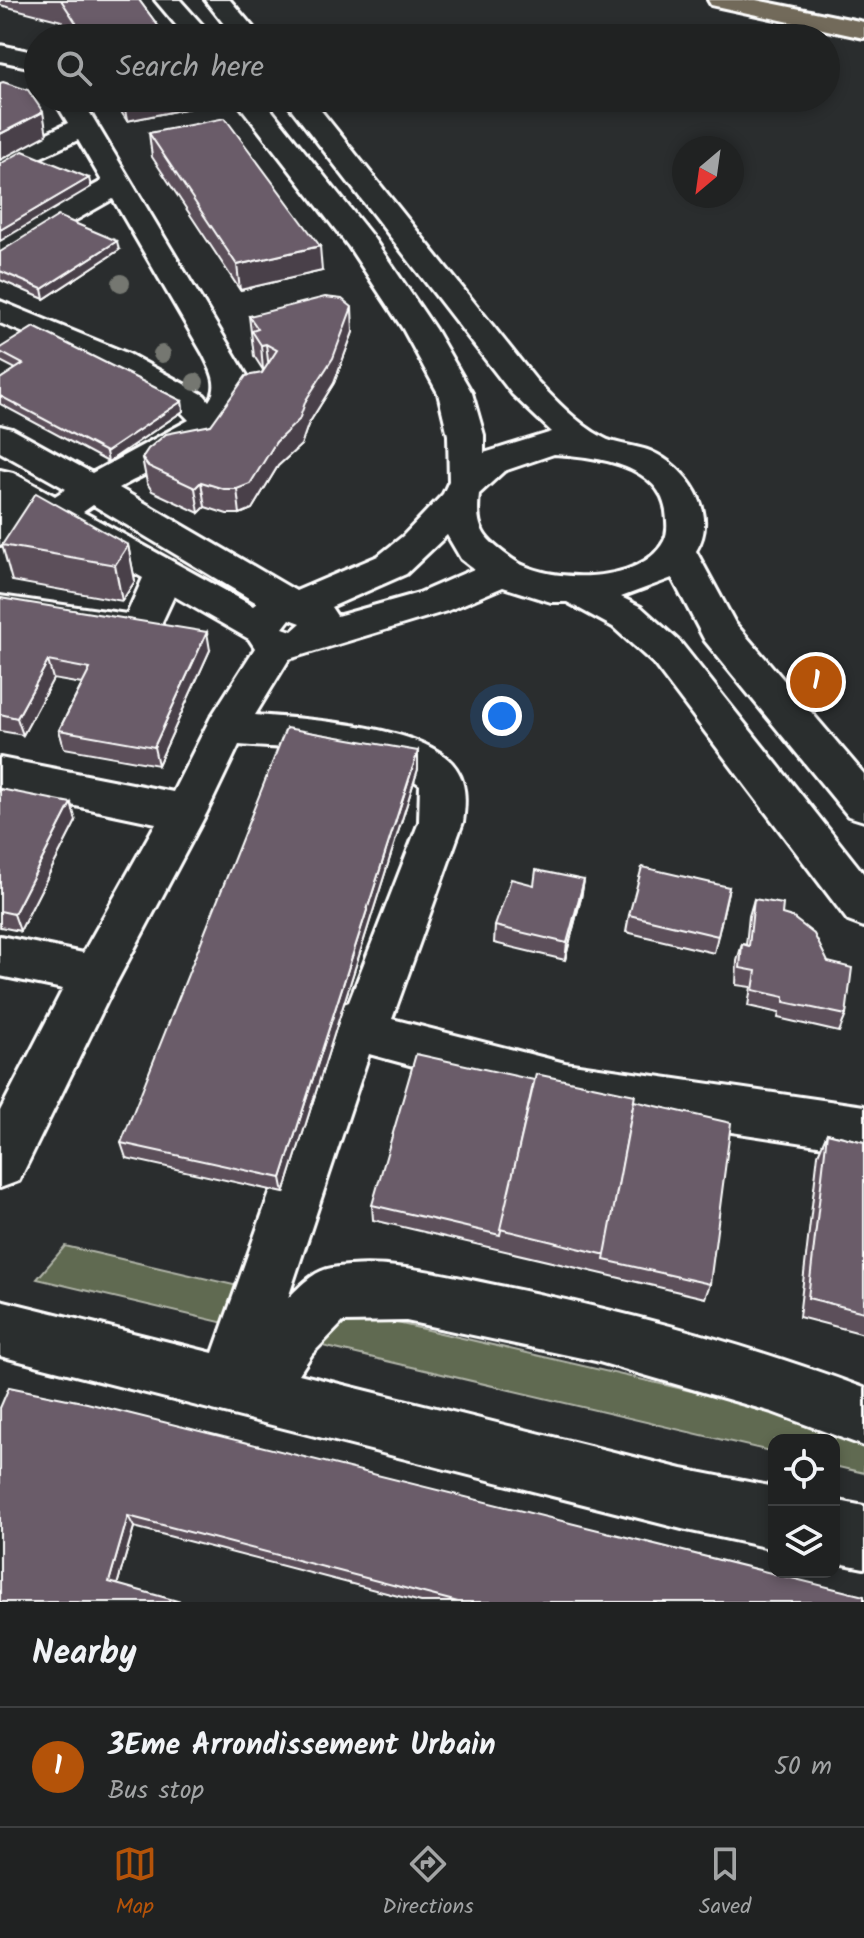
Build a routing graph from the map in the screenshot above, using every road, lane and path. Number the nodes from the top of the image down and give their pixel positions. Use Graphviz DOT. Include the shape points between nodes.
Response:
graph roads {
  1 [pos="167,0"];
  2 [pos="217,0"];
  3 [pos="720,0"];
  4 [pos="188,24"];
  5 [pos="237,24"];
  6 [pos="835,24"];
  7 [pos="840,25"];
  8 [pos="864,30"];
  9 [pos="76,112"];
  10 [pos="259,112"];
  11 [pos="308,112"];
  12 [pos="84,126"];
  13 [pos="0,167"];
  14 [pos="118,184"];
  15 [pos="0,250"];
  16 [pos="0,311"];
  17 [pos="210,423"];
  18 [pos="0,437"];
  19 [pos="588,443"];
  20 [pos="92,488"];
  21 [pos="462,491"];
  22 [pos="6,507"];
  23 [pos="58,512"];
  24 [pos="677,551"];
  25 [pos="500,572"];
  26 [pos="164,573"];
  27 [pos="577,591"];
  28 [pos="0,609"];
  29 [pos="289,624"];
  30 [pos="226,728"];
  31 [pos="0,774"];
  32 [pos="864,804"];
  33 [pos="185,812"];
  34 [pos="864,908"];
  35 [pos="0,956"];
  36 [pos="95,976"];
  37 [pos="363,1031"];
  38 [pos="864,1129"];
  39 [pos="0,1164"];
  40 [pos="0,1328"];
  41 [pos="242,1388"];
  42 [pos="864,1417"];
  43 [pos="768,1517"];
  44 [pos="840,1532"];
  45 [pos="864,1537"];
  1 -- 4 [label="street"];
  2 -- 5 [label="street"];
  3 -- 6 [label="main road"];
  7 -- 8 [label="main road"];
  9 -- 12 [label="street"];
  10 -- 21 [label="street" via="361,242 455,393 466,435"];
  11 -- 19 [label="street" via="524,387"];
  12 -- 13 [label="street"];
  12 -- 14 [label="street"];
  14 -- 15 [label="street"];
  14 -- 17 [label="street" via="232,379 231,396"];
  16 -- 17 [label="street" via="117,361 192,402"];
  17 -- 20 [label="street"];
  18 -- 20 [label="street"];
  19 -- 21 [label="street" via="517,449 488,462"];
  19 -- 24 [label="street" via="642,461 679,493 686,532"];
  20 -- 23 [label="street"];
  20 -- 29 [label="street"];
  21 -- 25 [label="street" via="457,520 463,539"];
  21 -- 29 [label="street" via="392,565"];
  22 -- 23 [label="street"];
  23 -- 26 [label="street"];
  24 -- 27 [label="street" via="637,581"];
  24 -- 32 [label="street" via="719,631"];
  25 -- 27 [label="street" via="527,583"];
  25 -- 29 [label="street" via="430,604"];
  26 -- 28 [label="street" via="141,627 135,629"];
  26 -- 29 [label="street"];
  27 -- 34 [label="street" via="627,617 667,653"];
  29 -- 30 [label="street"];
  30 -- 33 [label="street"];
  30 -- 37 [label="street" via="376,746 425,765 440,781 441,822"];
  31 -- 33 [label="street"];
  33 -- 36 [label="street"];
  35 -- 36 [label="street"];
  36 -- 39 [label="street"];
  37 -- 38 [label="street" via="565,1085"];
  37 -- 41 [label="street" via="356,1021"];
  40 -- 41 [label="street"];
  41 -- 42 [label="street" via="331,1295 406,1294 596,1333 772,1383"];
  41 -- 43 [label="street"];
  44 -- 45 [label="street"];
}
